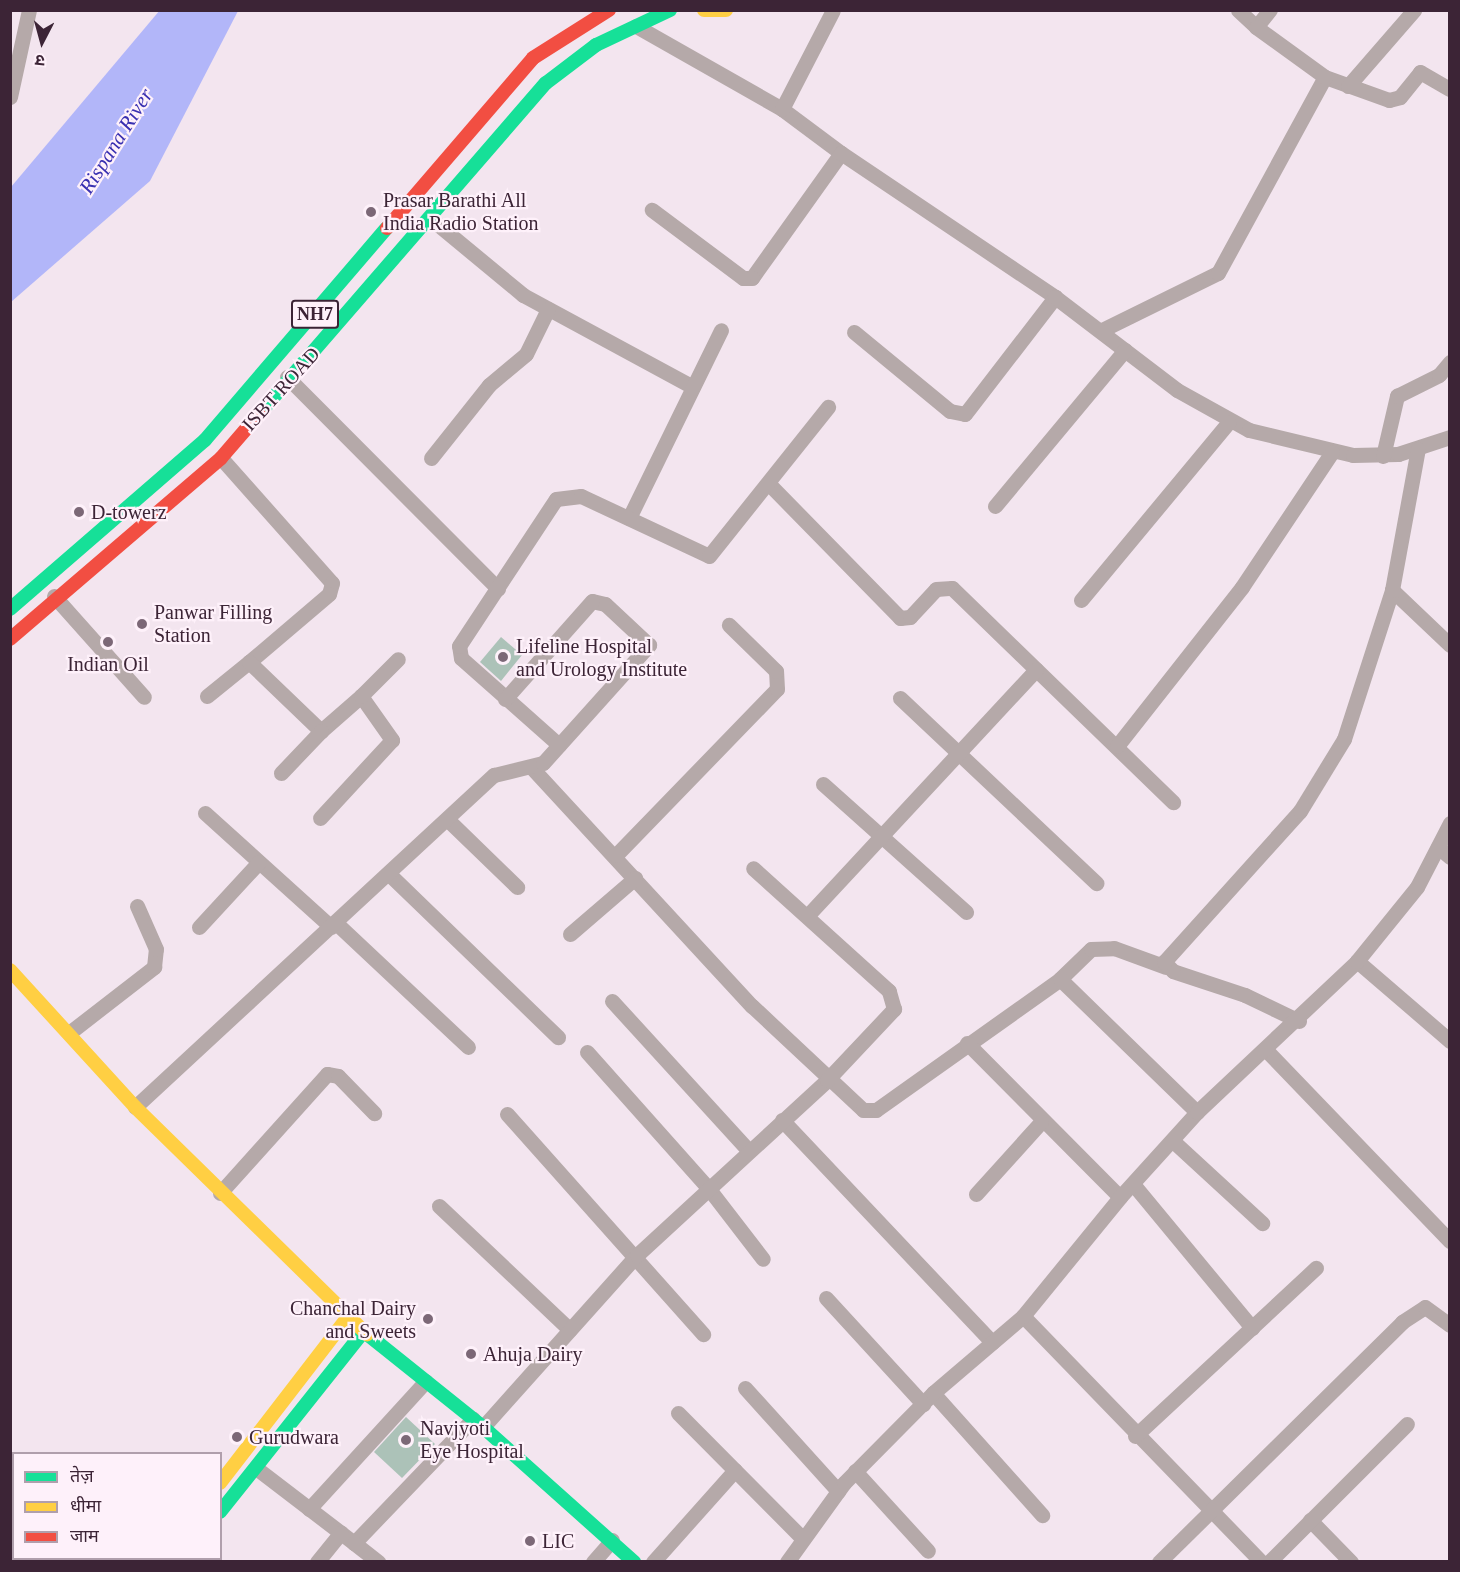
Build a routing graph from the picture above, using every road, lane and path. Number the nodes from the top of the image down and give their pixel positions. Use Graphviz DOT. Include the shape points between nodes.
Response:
graph roads {
  1 [pos="29,10"];
  2 [pos="609,10"];
  3 [pos="670,10"];
  4 [pos="704,10"];
  5 [pos="726,10"];
  6 [pos="833,10"];
  7 [pos="1238,10"];
  8 [pos="1270,10"];
  9 [pos="1414,10"];
  10 [pos="585,15"];
  11 [pos="636,26"];
  12 [pos="1256,27"];
  13 [pos="596,45"];
  14 [pos="1325,77"];
  15 [pos="1348,86"];
  16 [pos="1449,89"];
  17 [pos="10,97"];
  18 [pos="782,109"];
  19 [pos="841,153"];
  20 [pos="652,210"];
  21 [pos="430,218"];
  22 [pos="1055,297"];
  23 [pos="548,309"];
  24 [pos="721,330"];
  25 [pos="1102,330"];
  26 [pos="854,332"];
  27 [pos="1125,350"];
  28 [pos="1449,362"];
  29 [pos="287,377"];
  30 [pos="693,387"];
  31 [pos="828,406"];
  32 [pos="1229,422"];
  33 [pos="1449,437"];
  34 [pos="1418,449"];
  35 [pos="1332,452"];
  36 [pos="1383,456"];
  37 [pos="221,458"];
  38 [pos="431,458"];
  39 [pos="768,483"];
  40 [pos="995,506"];
  41 [pos="629,518"];
  42 [pos="44,580"];
  43 [pos="498,589"];
  44 [pos="1392,590"];
  45 [pos="1081,600"];
  46 [pos="57,601"];
  47 [pos="10,609"];
  48 [pos="729,625"];
  49 [pos="10,639"];
  50 [pos="1449,645"];
  51 [pos="398,659"];
  52 [pos="249,662"];
  53 [pos="1036,670"];
  54 [pos="207,696"];
  55 [pos="361,696"];
  56 [pos="144,697"];
  57 [pos="900,698"];
  58 [pos="505,699"];
  59 [pos="321,730"];
  60 [pos="559,745"];
  61 [pos="1117,746"];
  62 [pos="959,754"];
  63 [pos="532,768"];
  64 [pos="281,773"];
  65 [pos="823,784"];
  66 [pos="1173,802"];
  67 [pos="205,813"];
  68 [pos="320,818"];
  69 [pos="449,821"];
  70 [pos="1449,823"];
  71 [pos="880,838"];
  72 [pos="1444,852"];
  73 [pos="616,855"];
  74 [pos="259,862"];
  75 [pos="753,868"];
  76 [pos="389,874"];
  77 [pos="635,878"];
  78 [pos="1096,883"];
  79 [pos="517,887"];
  80 [pos="137,906"];
  81 [pos="966,912"];
  82 [pos="808,915"];
  83 [pos="333,925"];
  84 [pos="200,927"];
  85 [pos="570,934"];
  86 [pos="1357,961"];
  87 [pos="1166,967"];
  88 [pos="10,970"];
  89 [pos="1060,979"];
  90 [pos="612,1001"];
  91 [pos="1299,1022"];
  92 [pos="69,1034"];
  93 [pos="558,1037"];
  94 [pos="1449,1041"];
  95 [pos="967,1043"];
  96 [pos="468,1047"];
  97 [pos="1266,1050"];
  98 [pos="586,1052"];
  99 [pos="827,1080"];
  100 [pos="135,1107"];
  101 [pos="1197,1112"];
  102 [pos="374,1113"];
  103 [pos="507,1114"];
  104 [pos="782,1120"];
  105 [pos="1041,1122"];
  106 [pos="1174,1142"];
  107 [pos="749,1151"];
  108 [pos="1133,1184"];
  109 [pos="709,1189"];
  110 [pos="220,1193"];
  111 [pos="976,1194"];
  112 [pos="1120,1197"];
  113 [pos="440,1206"];
  114 [pos="1262,1223"];
  115 [pos="1449,1241"];
  116 [pos="637,1255"];
  117 [pos="763,1259"];
  118 [pos="1316,1268"];
  119 [pos="826,1298"];
  120 [pos="1023,1316"];
  121 [pos="347,1318"];
  122 [pos="1449,1325"];
  123 [pos="1252,1328"];
  124 [pos="570,1330"];
  125 [pos="364,1331"];
  126 [pos="703,1334"];
  127 [pos="992,1342"];
  128 [pos="426,1381"];
  129 [pos="745,1388"];
  130 [pos="928,1399"];
  131 [pos="678,1413"];
  132 [pos="478,1423"];
  133 [pos="1407,1424"];
  134 [pos="1135,1436"];
  135 [pos="255,1468"];
  136 [pos="735,1470"];
  137 [pos="855,1471"];
  138 [pos="222,1480"];
  139 [pos="838,1491"];
  140 [pos="222,1509"];
  141 [pos="309,1509"];
  142 [pos="1209,1509"];
  143 [pos="1042,1515"];
  144 [pos="1310,1520"];
  145 [pos="341,1532"];
  146 [pos="803,1539"];
  147 [pos="612,1540"];
  148 [pos="354,1543"];
  149 [pos="928,1551"];
  150 [pos="317,1562"];
  151 [pos="378,1562"];
  152 [pos="593,1562"];
  153 [pos="634,1562"];
  154 [pos="653,1562"];
  155 [pos="787,1562"];
  156 [pos="1159,1562"];
  157 [pos="1261,1562"];
  158 [pos="1269,1562"];
  159 [pos="1351,1562"];
  1 -- 17 [label="street"];
  2 -- 10 [label="main road, NH7"];
  3 -- 11 [label="main road, ISBT ROAD / NH7"];
  4 -- 5 [label="main road"];
  6 -- 18 [label="street"];
  7 -- 12 [label="street"];
  8 -- 12 [label="street"];
  9 -- 15 [label="street"];
  10 -- 13 [label="street"];
  10 -- 42 [label="main road, NH7" via="532,58 205,440"];
  11 -- 13 [label="main road, ISBT ROAD / NH7"];
  11 -- 18 [label="street"];
  12 -- 14 [label="street"];
  13 -- 21 [label="main road, ISBT ROAD / NH7" via="546,83"];
  14 -- 15 [label="street"];
  14 -- 25 [label="street" via="1218,273"];
  15 -- 16 [label="street" via="1393,100 1420,72"];
  18 -- 19 [label="street"];
  19 -- 20 [label="street" via="752,278 743,278"];
  19 -- 22 [label="street"];
  21 -- 23 [label="street"];
  21 -- 29 [label="main road, ISBT ROAD / NH7"];
  22 -- 25 [label="street"];
  22 -- 26 [label="street" via="965,414 950,411"];
  23 -- 30 [label="street"];
  23 -- 38 [label="street" via="526,354 489,385"];
  24 -- 30 [label="street"];
  25 -- 27 [label="street"];
  27 -- 32 [label="street"];
  27 -- 40 [label="street"];
  28 -- 36 [label="street" via="1439,375 1397,396"];
  29 -- 37 [label="main road, ISBT ROAD / NH7"];
  29 -- 43 [label="street"];
  30 -- 41 [label="street"];
  31 -- 39 [label="street"];
  32 -- 35 [label="street"];
  32 -- 45 [label="street"];
  33 -- 34 [label="street"];
  34 -- 36 [label="street"];
  34 -- 44 [label="street"];
  35 -- 36 [label="street"];
  35 -- 61 [label="street" via="1242,587"];
  37 -- 46 [label="main road, ISBT ROAD / NH7"];
  37 -- 52 [label="street" via="332,583 329,594"];
  39 -- 41 [label="street" via="709,556"];
  39 -- 53 [label="street" via="900,618 947,585"];
  41 -- 43 [label="street" via="581,496 562,494"];
  42 -- 46 [label="street"];
  42 -- 47 [label="main road, NH7"];
  43 -- 58 [label="street" via="464,636 459,652"];
  44 -- 50 [label="street"];
  44 -- 87 [label="street" via="1359,698 1331,763 1300,811 1167,954"];
  46 -- 49 [label="main road, ISBT ROAD / NH7"];
  46 -- 56 [label="street"];
  48 -- 73 [label="street" via="777,671 777,689"];
  51 -- 55 [label="street"];
  52 -- 54 [label="street"];
  52 -- 59 [label="street"];
  53 -- 61 [label="street"];
  53 -- 62 [label="street"];
  55 -- 59 [label="street"];
  55 -- 68 [label="street" via="392,740"];
  57 -- 62 [label="street"];
  58 -- 60 [label="street"];
  58 -- 60 [label="street" via="586,605 605,604 649,645"];
  59 -- 64 [label="street"];
  60 -- 63 [label="street"];
  61 -- 66 [label="street"];
  62 -- 71 [label="street"];
  62 -- 78 [label="street"];
  63 -- 69 [label="street" via="494,775"];
  63 -- 73 [label="street"];
  65 -- 71 [label="street"];
  67 -- 74 [label="street"];
  69 -- 76 [label="street"];
  69 -- 79 [label="street"];
  70 -- 72 [label="street"];
  71 -- 81 [label="street"];
  71 -- 82 [label="street"];
  72 -- 86 [label="street"];
  73 -- 77 [label="street"];
  74 -- 83 [label="street"];
  74 -- 84 [label="street"];
  75 -- 82 [label="street"];
  76 -- 83 [label="street"];
  76 -- 93 [label="street"];
  77 -- 85 [label="street"];
  77 -- 99 [label="street"];
  80 -- 92 [label="street" via="156,949 154,967"];
  82 -- 99 [label="street" via="894,1000 887,1021"];
  83 -- 96 [label="street"];
  83 -- 100 [label="street"];
  86 -- 91 [label="street"];
  86 -- 94 [label="street"];
  87 -- 89 [label="street" via="1098,946"];
  87 -- 91 [label="street" via="1245,995"];
  88 -- 92 [label="main road"];
  89 -- 95 [label="street"];
  89 -- 101 [label="street"];
  90 -- 107 [label="street"];
  91 -- 97 [label="street"];
  92 -- 100 [label="main road"];
  95 -- 99 [label="street" via="876,1110 863,1110"];
  95 -- 105 [label="street"];
  97 -- 101 [label="street"];
  97 -- 115 [label="street"];
  98 -- 109 [label="street"];
  99 -- 104 [label="street"];
  100 -- 110 [label="main road"];
  101 -- 106 [label="street"];
  102 -- 110 [label="street" via="338,1076 327,1074"];
  103 -- 116 [label="street"];
  104 -- 107 [label="street"];
  104 -- 127 [label="street"];
  105 -- 111 [label="street"];
  105 -- 112 [label="street"];
  106 -- 108 [label="street"];
  106 -- 114 [label="street"];
  107 -- 109 [label="street"];
  108 -- 112 [label="street"];
  108 -- 123 [label="street"];
  109 -- 116 [label="street"];
  109 -- 117 [label="street"];
  110 -- 121 [label="main road"];
  112 -- 120 [label="street"];
  113 -- 124 [label="street"];
  116 -- 124 [label="street"];
  116 -- 126 [label="street"];
  118 -- 123 [label="street"];
  119 -- 130 [label="street"];
  120 -- 127 [label="street"];
  120 -- 134 [label="street"];
  121 -- 125 [label="main road"];
  121 -- 138 [label="main road"];
  122 -- 142 [label="street" via="1425,1307 1402,1322"];
  123 -- 134 [label="street"];
  124 -- 132 [label="street"];
  125 -- 128 [label="main road"];
  125 -- 135 [label="main road"];
  127 -- 130 [label="street"];
  128 -- 132 [label="main road"];
  128 -- 141 [label="street"];
  129 -- 139 [label="street"];
  130 -- 137 [label="street"];
  130 -- 143 [label="street"];
  131 -- 136 [label="street"];
  132 -- 147 [label="main road"];
  132 -- 148 [label="street"];
  133 -- 144 [label="street"];
  134 -- 142 [label="street"];
  135 -- 140 [label="main road"];
  135 -- 141 [label="street"];
  136 -- 146 [label="street"];
  136 -- 154 [label="street"];
  137 -- 139 [label="street"];
  137 -- 149 [label="street"];
  139 -- 146 [label="street"];
  141 -- 145 [label="street"];
  142 -- 156 [label="street"];
  142 -- 157 [label="street"];
  144 -- 158 [label="street"];
  144 -- 159 [label="street"];
  145 -- 148 [label="street"];
  145 -- 150 [label="street"];
  146 -- 155 [label="street"];
  147 -- 152 [label="street"];
  147 -- 153 [label="main road"];
  148 -- 151 [label="street"];
}
